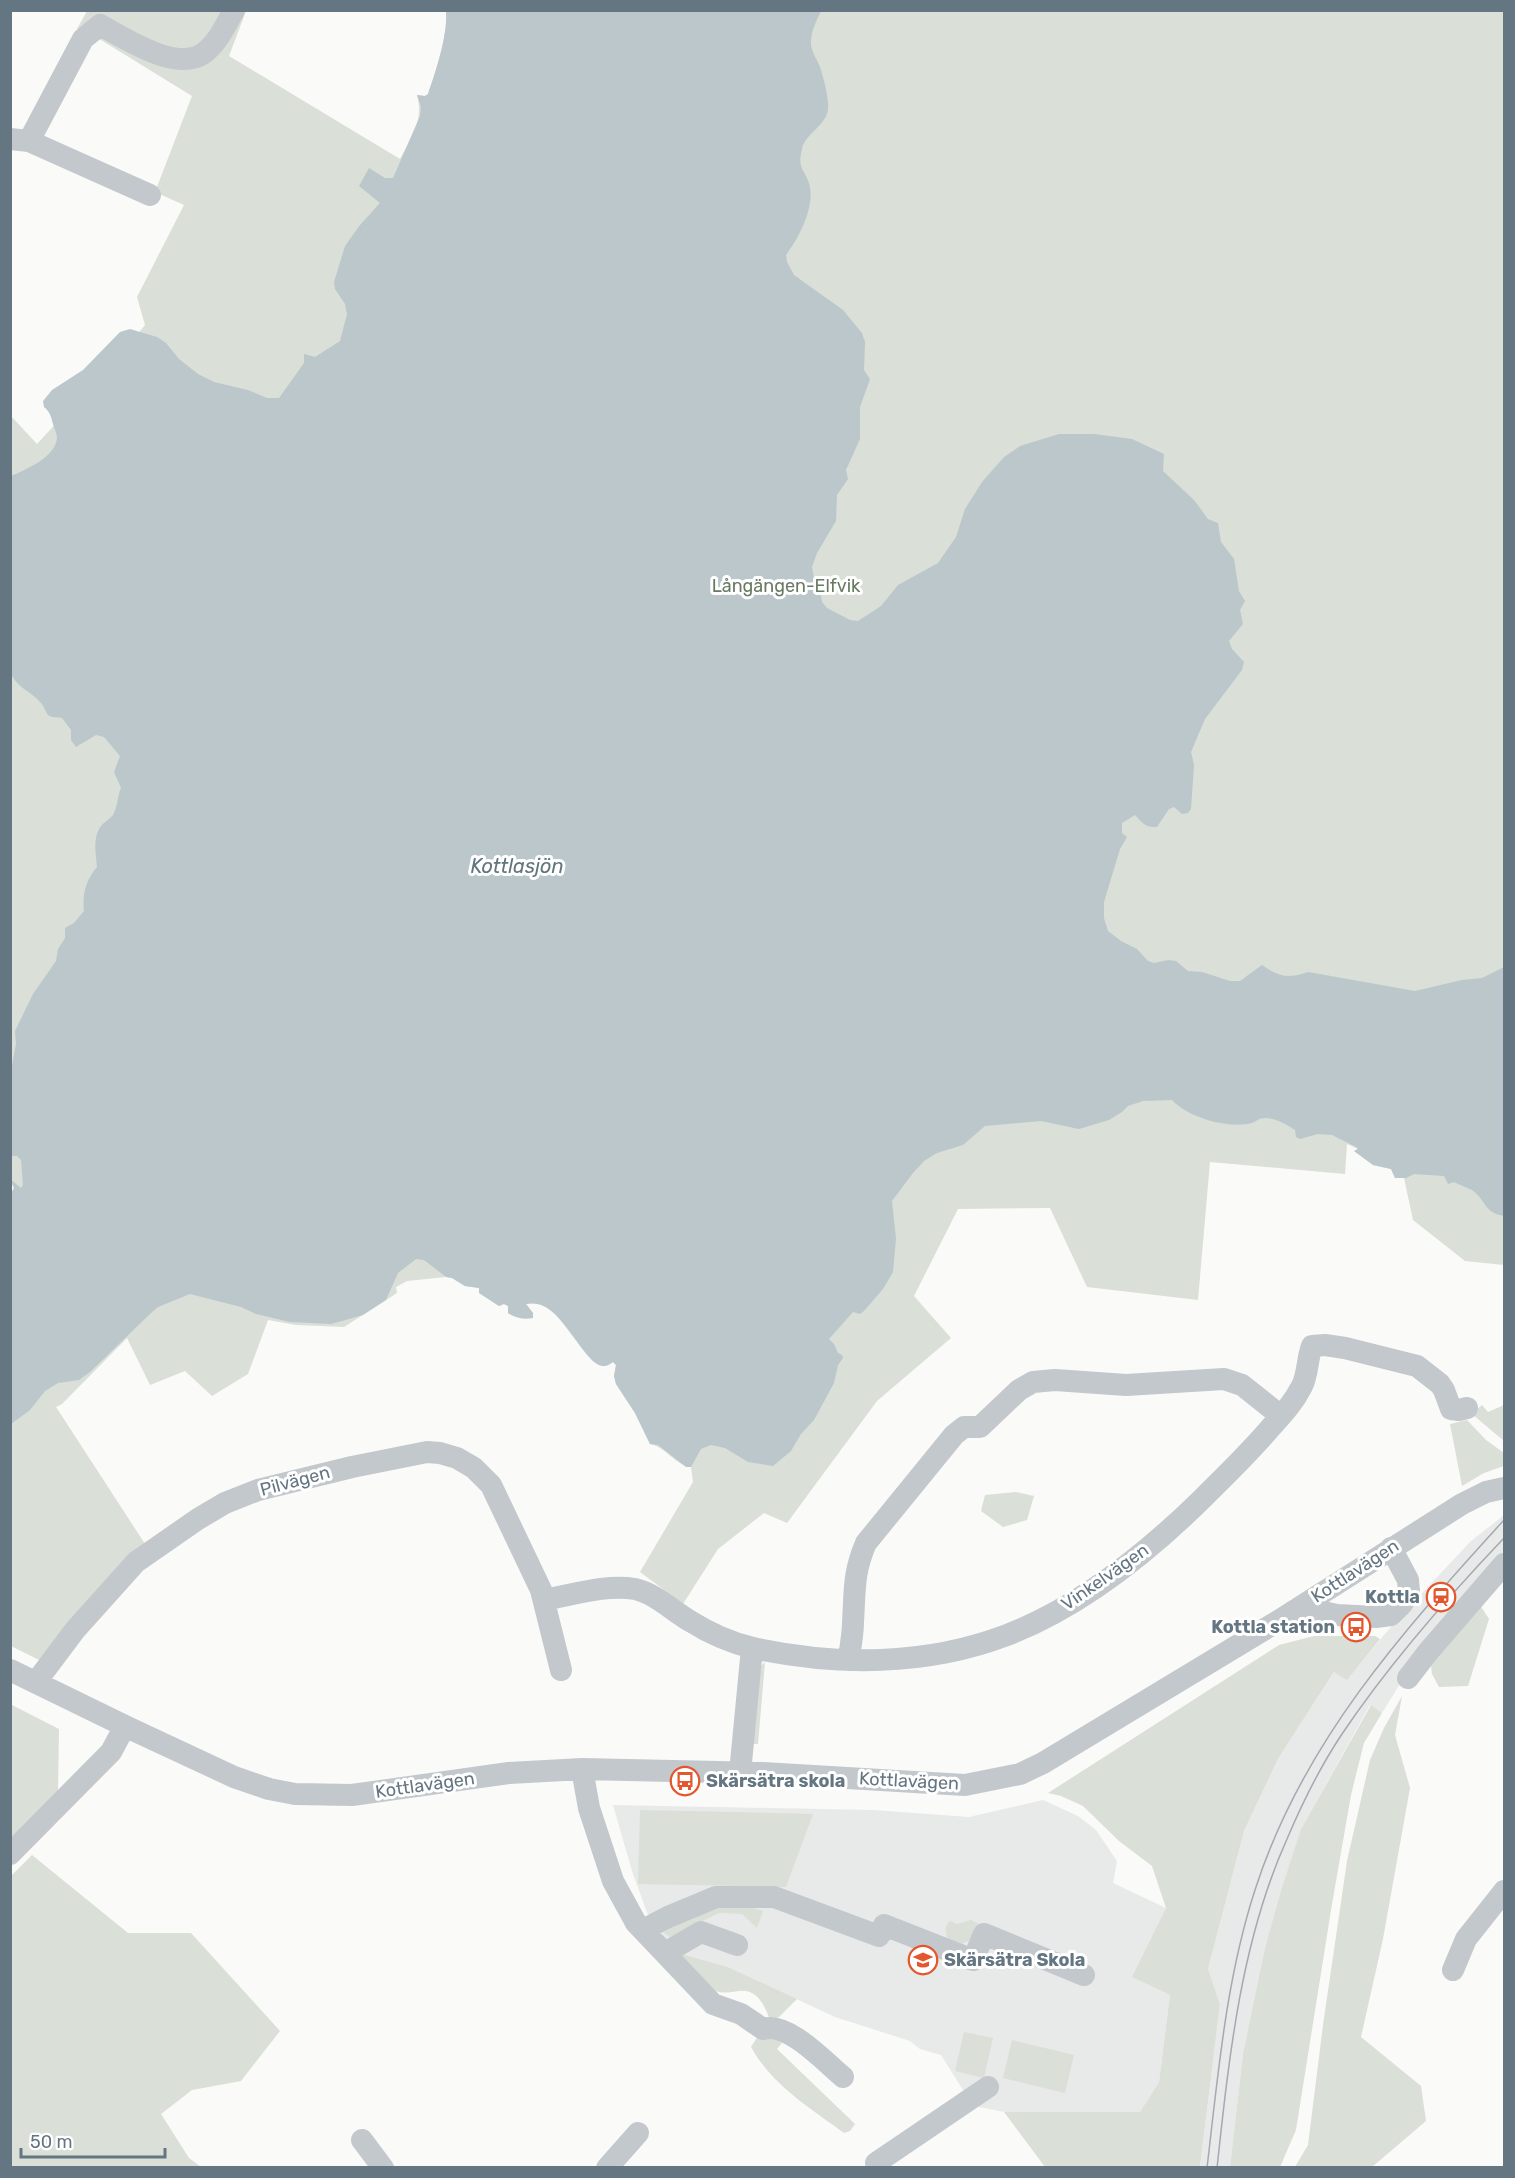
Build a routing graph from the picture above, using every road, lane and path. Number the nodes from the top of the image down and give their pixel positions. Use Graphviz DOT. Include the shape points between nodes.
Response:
graph roads {
  1 [pos="234,10"];
  2 [pos="20,140"];
  3 [pos="150,195"];
  4 [pos="1467,1408"];
  5 [pos="1281,1416"];
  6 [pos="1504,1488"];
  7 [pos="1391,1548"];
  8 [pos="1504,1564"];
  9 [pos="544,1600"];
  10 [pos="1300,1607"];
  11 [pos="752,1648"];
  12 [pos="849,1660"];
  13 [pos="10,1670"];
  14 [pos="561,1670"];
  15 [pos="1408,1678"];
  16 [pos="36,1682"];
  17 [pos="125,1726"];
  18 [pos="582,1769"];
  19 [pos="740,1773"];
  20 [pos="10,1854"];
  21 [pos="1504,1891"];
  22 [pos="643,1930"];
  23 [pos="738,1945"];
  24 [pos="665,1953"];
  25 [pos="1453,1970"];
  26 [pos="1084,1975"];
  27 [pos="843,2077"];
  28 [pos="988,2087"];
  29 [pos="638,2133"];
  30 [pos="362,2140"];
  31 [pos="874,2158"];
  32 [pos="383,2168"];
  33 [pos="607,2168"];
  1 -- 2 [label="street" via="213,44 204,54 191,58 171,58 146,49 100,25 83,39"];
  2 -- 3 [label="street"];
  4 -- 5 [label="street, Vinkelvägen" via="1450,1409 1440,1384 1418,1366 1325,1345 1312,1346 1303,1385"];
  5 -- 12 [label="street, Vinkelvägen" via="1183,1518 1126,1566 1063,1608 1007,1635 960,1648 895,1660"];
  5 -- 12 [label="street" via="1242,1385 1224,1379 1126,1385 1033,1382 980,1427 964,1427 954,1435 866,1543 855,1576"];
  6 -- 7 [label="street, Kottlavägen" via="1462,1504"];
  7 -- 10 [label="street, Kottlavägen"];
  7 -- 10 [label="street" via="1408,1580 1409,1592 1391,1614 1337,1616"];
  8 -- 15 [label="street"];
  9 -- 11 [label="street" via="623,1587 638,1589 712,1634"];
  9 -- 14 [label="street, Pilvägen"];
  9 -- 16 [label="street, Pilvägen" via="491,1485 457,1458 427,1452 258,1490 225,1503 136,1562 75,1630"];
  10 -- 19 [label="street, Kottlavägen" via="1020,1774 965,1785"];
  11 -- 12 [label="street, Vinkelvägen"];
  11 -- 19 [label="street"];
  13 -- 16 [label="street, Kottlavägen"];
  16 -- 17 [label="street, Kottlavägen"];
  17 -- 18 [label="street, Kottlavägen" via="234,1777 295,1794 352,1795 508,1773"];
  17 -- 20 [label="street" via="111,1752"];
  18 -- 19 [label="street, Kottlavägen"];
  18 -- 22 [label="street" via="589,1808 613,1881"];
  21 -- 25 [label="street" via="1466,1939"];
  22 -- 24 [label="street"];
  22 -- 26 [label="street" via="716,1897 774,1897 879,1936 884,1925 974,1960 984,1934"];
  23 -- 24 [label="street" via="701,1932"];
  24 -- 27 [label="street" via="713,2004 741,2014 763,2029 771,2026 788,2031"];
  28 -- 31 [label="street"];
  29 -- 33 [label="street"];
  30 -- 32 [label="street"];
}
